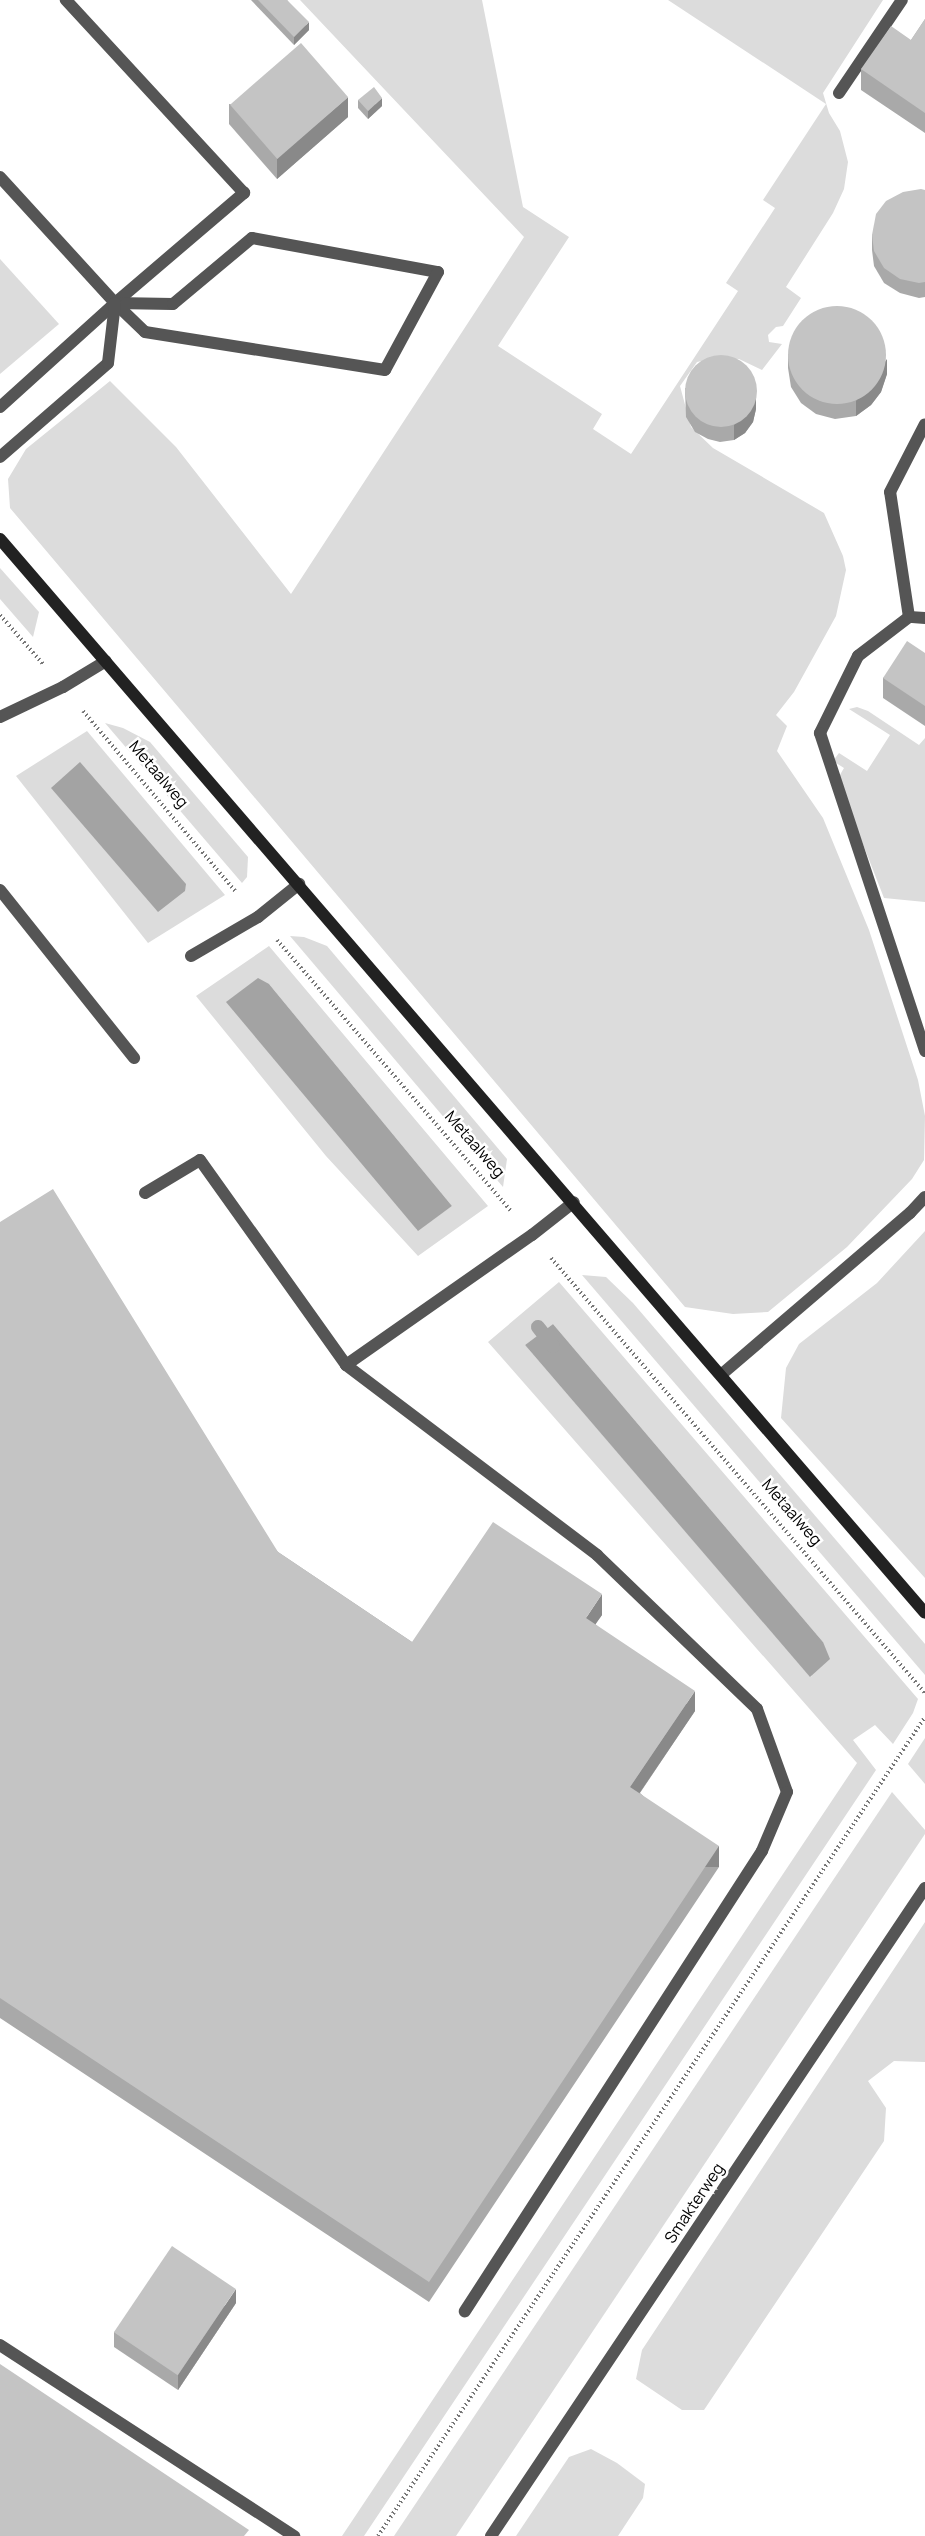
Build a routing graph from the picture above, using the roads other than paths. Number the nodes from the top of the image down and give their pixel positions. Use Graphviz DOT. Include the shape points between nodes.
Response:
graph roads {
  1 [pos="66,0"];
  2 [pos="902,0"];
  3 [pos="839,93"];
  4 [pos="0,177"];
  5 [pos="115,303"];
  6 [pos="0,407"];
  7 [pos="925,424"];
  8 [pos="0,457"];
  9 [pos="0,539"];
  10 [pos="909,617"];
  11 [pos="925,618"];
  12 [pos="106,661"];
  13 [pos="0,717"];
  14 [pos="299,884"];
  15 [pos="0,890"];
  16 [pos="191,956"];
  17 [pos="925,1051"];
  18 [pos="134,1058"];
  19 [pos="145,1193"];
  20 [pos="925,1197"];
  21 [pos="573,1202"];
  22 [pos="346,1365"];
  23 [pos="722,1374"];
  24 [pos="925,1613"];
  25 [pos="925,1888"];
  26 [pos="465,2312"];
  27 [pos="0,2344"];
  28 [pos="294,2536"];
  29 [pos="491,2536"];
  1 -- 5 [label="street" via="244,193"];
  2 -- 3 [label="street"];
  4 -- 5 [label="street"];
  5 -- 5 [label="street" via="173,304 252,238 438,272 385,370 145,332"];
  5 -- 6 [label="street"];
  5 -- 8 [label="street" via="108,363"];
  7 -- 10 [label="street" via="890,492"];
  9 -- 12 [label="street, Metaalweg"];
  10 -- 11 [label="street"];
  10 -- 17 [label="street" via="858,656 820,734"];
  12 -- 13 [label="street"];
  12 -- 14 [label="street, Metaalweg"];
  14 -- 16 [label="street" via="258,917"];
  14 -- 21 [label="street, Metaalweg"];
  15 -- 18 [label="street"];
  19 -- 22 [label="street" via="200,1160"];
  20 -- 23 [label="street"];
  21 -- 22 [label="street"];
  21 -- 23 [label="street, Metaalweg"];
  22 -- 26 [label="street" via="597,1555 757,1709 787,1792 762,1851"];
  23 -- 24 [label="street, Metaalweg"];
  25 -- 29 [label="street, Smakterweg"];
  27 -- 28 [label="street"];
}
